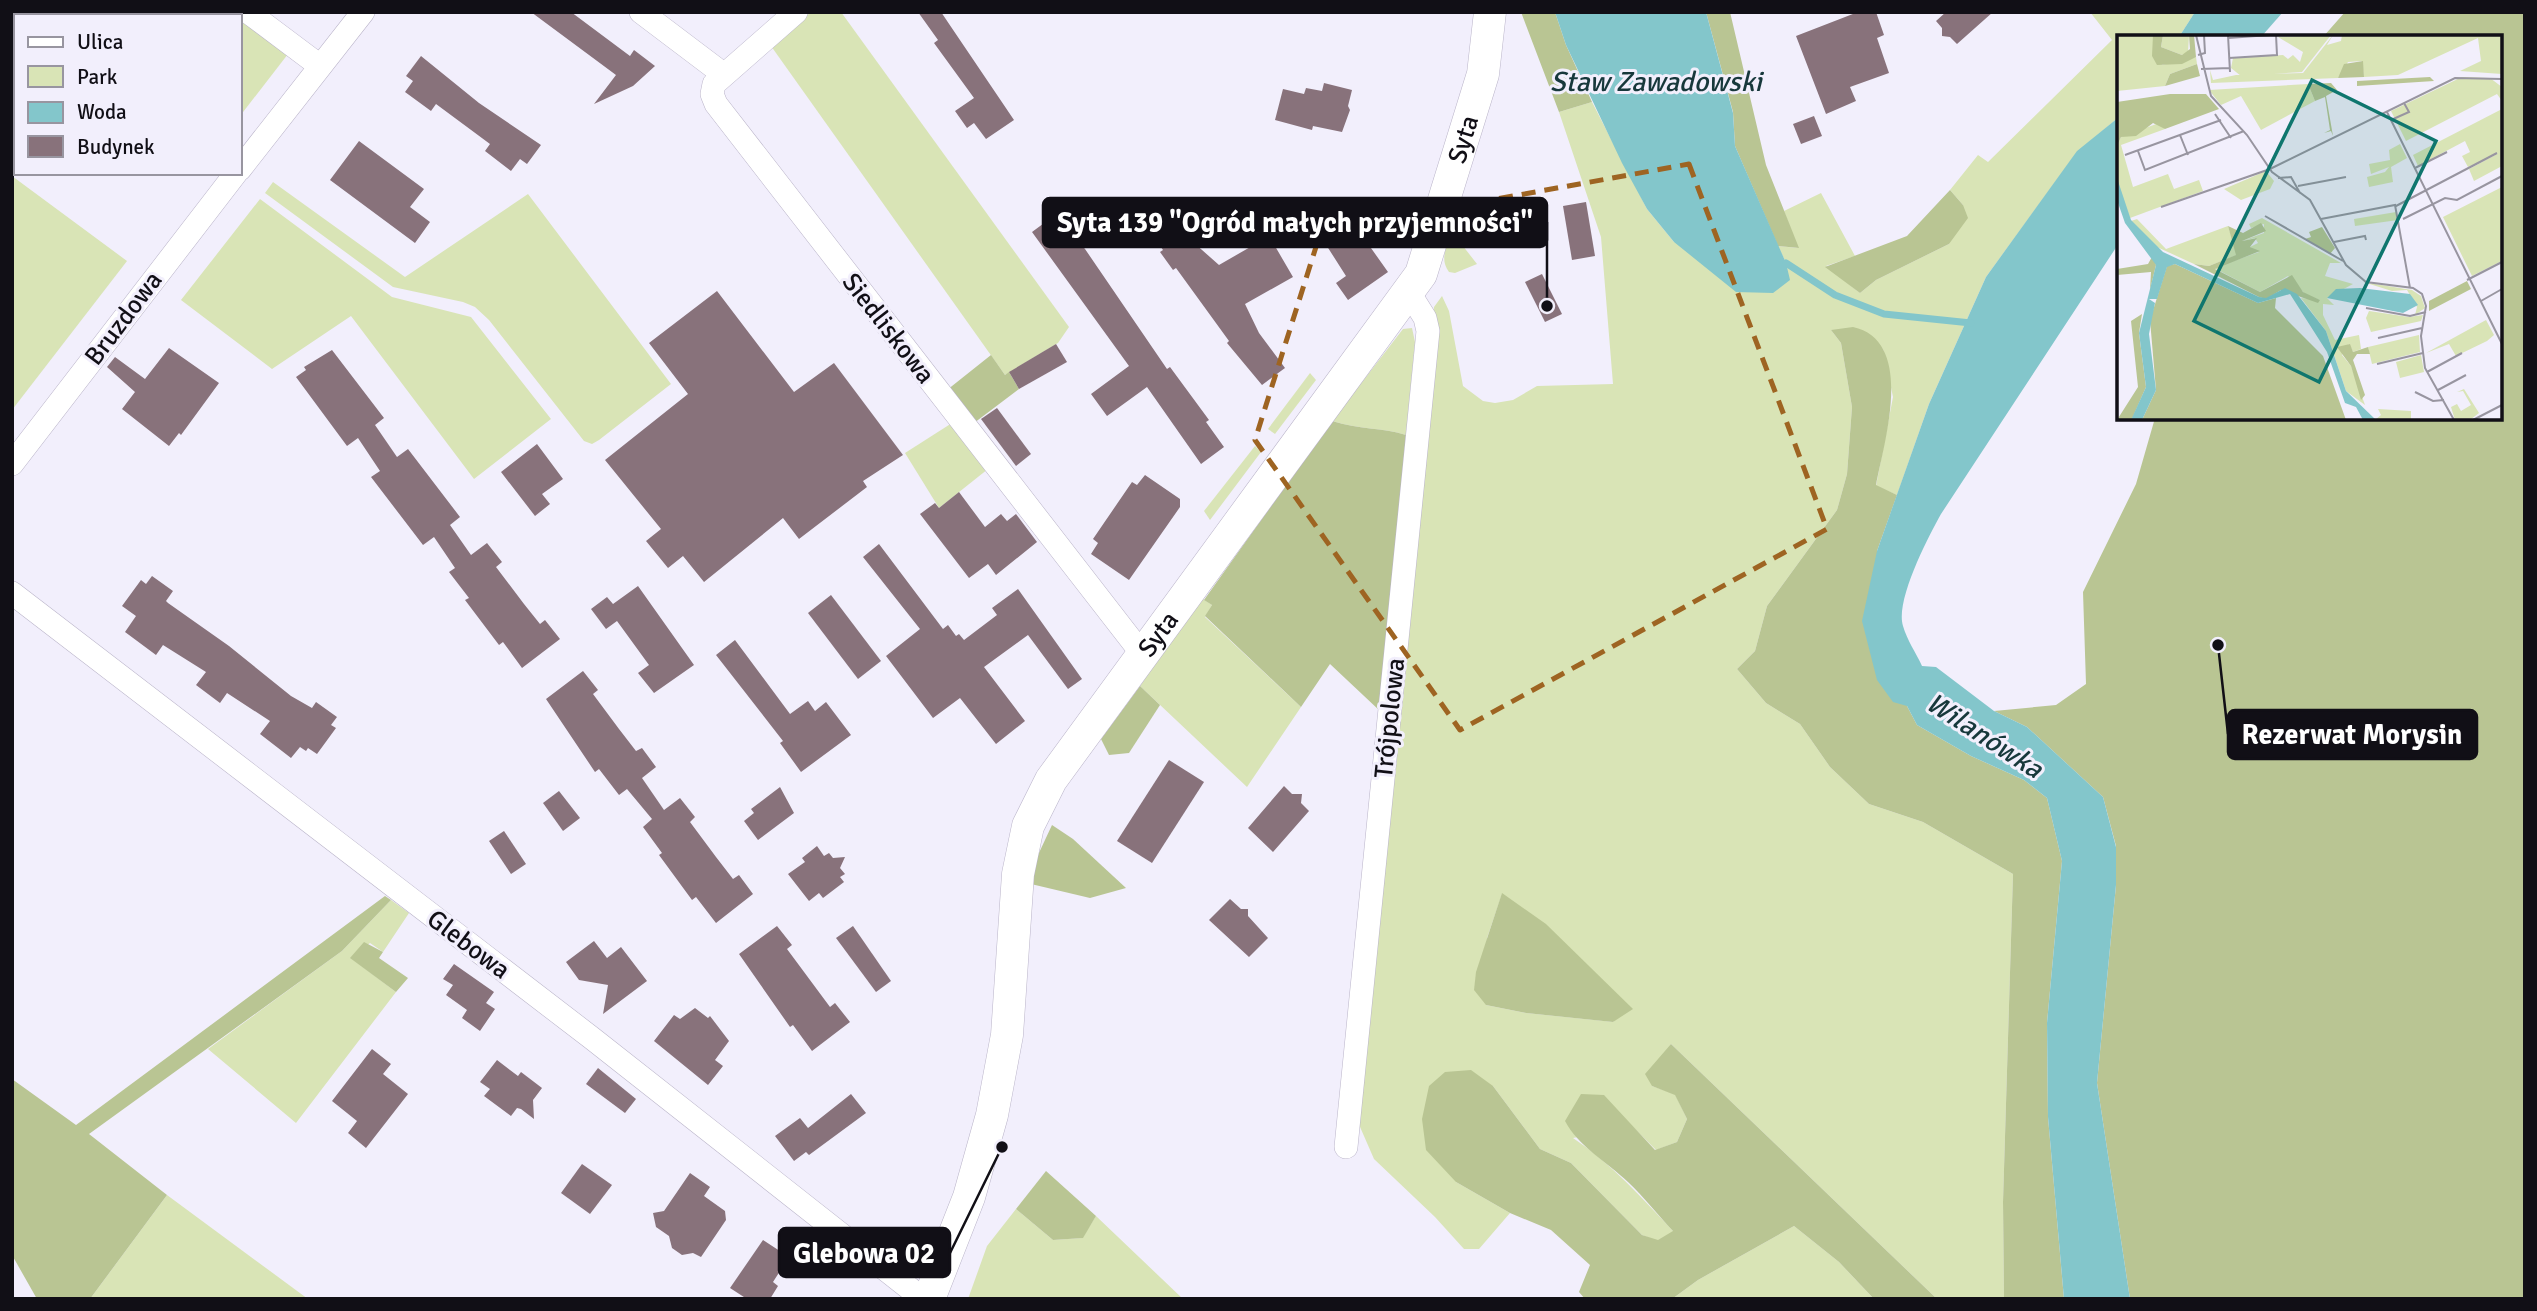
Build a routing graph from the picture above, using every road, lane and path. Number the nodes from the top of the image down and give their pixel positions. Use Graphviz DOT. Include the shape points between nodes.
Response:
graph roads {
  1 [pos="248,12"];
  2 [pos="363,12"];
  3 [pos="641,12"];
  4 [pos="796,12"];
  5 [pos="1490,12"];
  6 [pos="320,66"];
  7 [pos="723,74"];
  8 [pos="242,166"];
  9 [pos="234,175"];
  10 [pos="1410,293"];
  11 [pos="12,464"];
  12 [pos="12,593"];
  13 [pos="1143,655"];
  14 [pos="1346,1147"];
  15 [pos="923,1299"];
  16 [pos="929,1299"];
  1 -- 6 [label="street"];
  2 -- 6 [label="street"];
  3 -- 7 [label="street"];
  4 -- 7 [label="street"];
  5 -- 10 [label="street, Syta" via="1479,87 1429,256"];
  6 -- 8 [label="street"];
  7 -- 13 [label="street, Siedliskowa" via="712,94 724,116"];
  9 -- 11 [label="street, Bruzdowa"];
  10 -- 13 [label="street, Syta"];
  10 -- 14 [label="street, Trójpolowa" via="1428,331"];
  12 -- 15 [label="street, Glebowa" via="604,1047"];
  13 -- 16 [label="street, Syta" via="1051,780 1028,827 1018,874 1001,1074 969,1197"];
}
